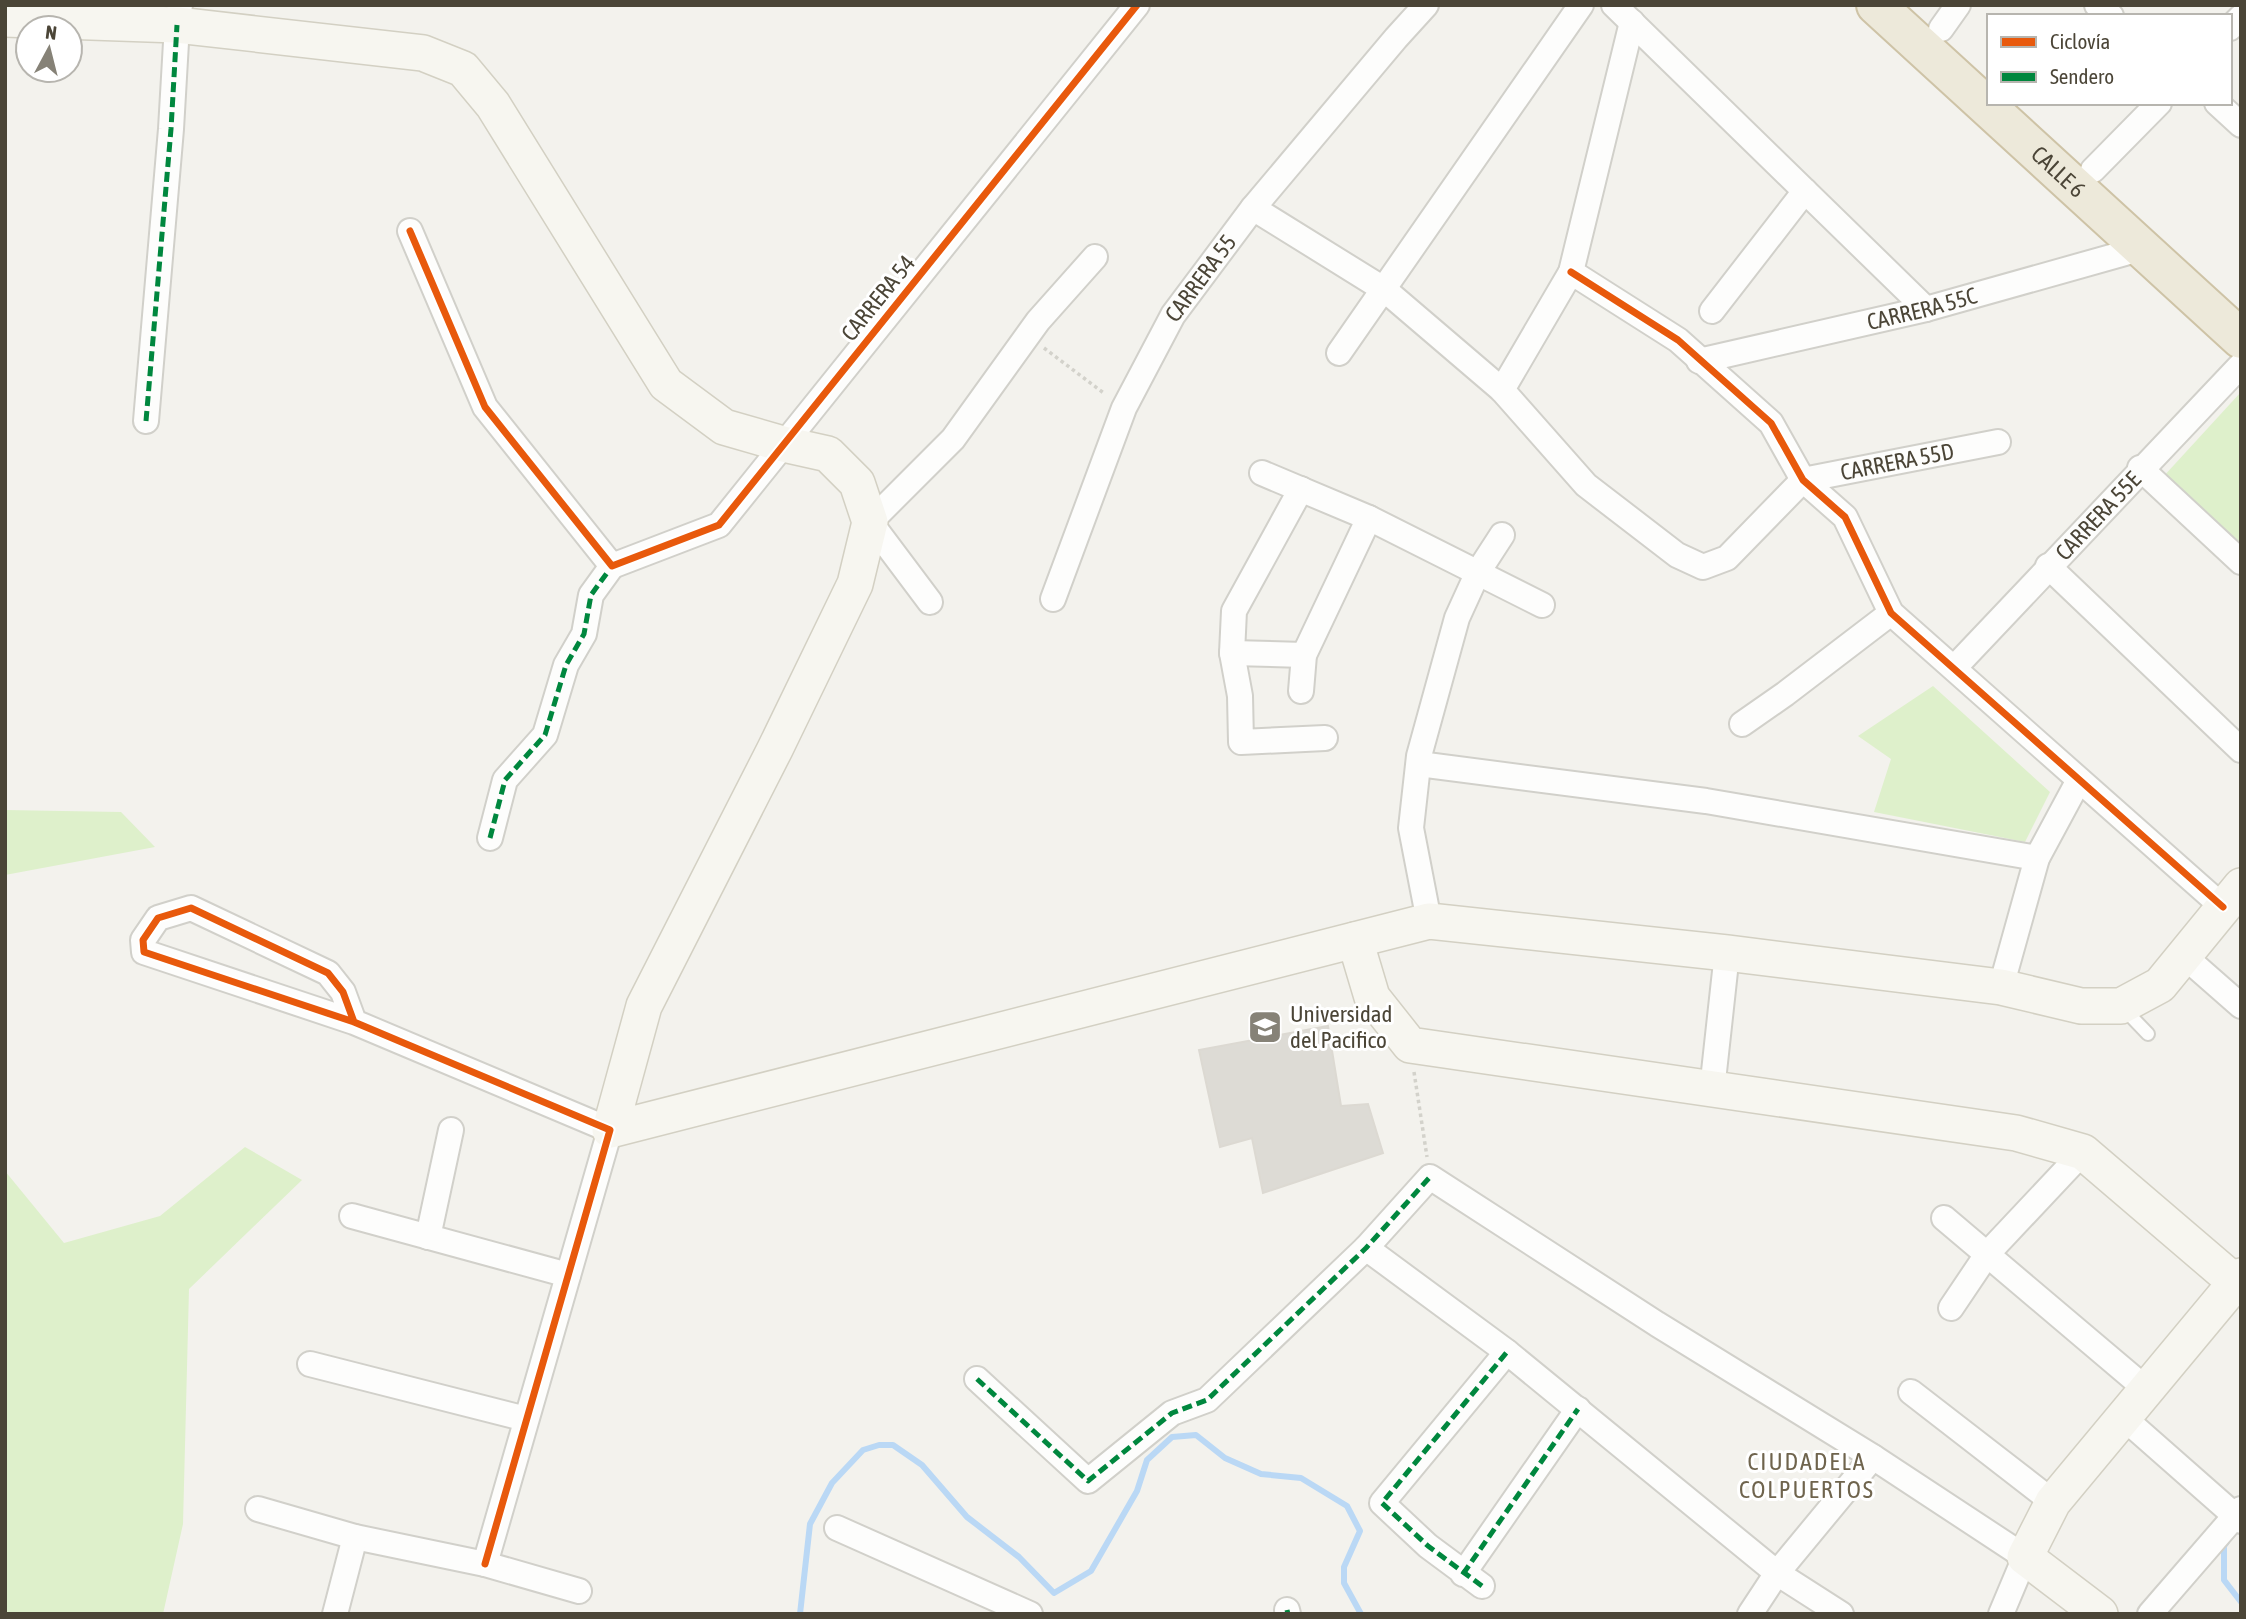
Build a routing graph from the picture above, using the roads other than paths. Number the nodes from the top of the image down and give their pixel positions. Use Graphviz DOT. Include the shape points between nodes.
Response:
graph roads {
  1 [pos="1137,5"];
  2 [pos="1426,5"];
  3 [pos="1581,5"];
  4 [pos="1876,5"];
  5 [pos="1938,13"];
  6 [pos="1623,14"];
  7 [pos="179,15"];
  8 [pos="5,19"];
  9 [pos="1987,72"];
  10 [pos="2023,105"];
  11 [pos="2157,105"];
  12 [pos="2219,105"];
  13 [pos="2241,125"];
  14 [pos="2094,170"];
  15 [pos="1805,191"];
  16 [pos="1253,208"];
  17 [pos="410,232"];
  18 [pos="2143,247"];
  19 [pos="1094,257"];
  20 [pos="1571,272"];
  21 [pos="1385,290"];
  22 [pos="2241,303"];
  23 [pos="1926,309"];
  24 [pos="1712,311"];
  25 [pos="2241,339"];
  26 [pos="1339,353"];
  27 [pos="1699,361"];
  28 [pos="2241,365"];
  29 [pos="1502,390"];
  30 [pos="146,421"];
  31 [pos="1998,442"];
  32 [pos="783,444"];
  33 [pos="2140,468"];
  34 [pos="1262,473"];
  35 [pos="1803,480"];
  36 [pos="1301,489"];
  37 [pos="1369,517"];
  38 [pos="870,522"];
  39 [pos="1502,535"];
  40 [pos="2241,562"];
  41 [pos="612,566"];
  42 [pos="2048,566"];
  43 [pos="1478,572"];
  44 [pos="1053,599"];
  45 [pos="930,602"];
  46 [pos="1542,605"];
  47 [pos="1891,612"];
  48 [pos="1232,653"];
  49 [pos="1304,655"];
  50 [pos="1955,667"];
  51 [pos="1301,691"];
  52 [pos="1742,724"];
  53 [pos="1325,738"];
  54 [pos="2241,750"];
  55 [pos="1419,764"];
  56 [pos="2079,780"];
  57 [pos="490,838"];
  58 [pos="2037,858"];
  59 [pos="2232,897"];
  60 [pos="1429,921"];
  61 [pos="1355,940"];
  62 [pos="1727,953"];
  63 [pos="2183,956"];
  64 [pos="2001,987"];
  65 [pos="2121,1006"];
  66 [pos="2241,1006"];
  67 [pos="354,1022"];
  68 [pos="2148,1034"];
  69 [pos="1712,1090"];
  70 [pos="451,1130"];
  71 [pos="610,1130"];
  72 [pos="2083,1152"];
  73 [pos="352,1216"];
  74 [pos="1944,1218"];
  75 [pos="428,1237"];
  76 [pos="1366,1248"];
  77 [pos="1988,1253"];
  78 [pos="568,1275"];
  79 [pos="2238,1279"];
  80 [pos="1951,1308"];
  81 [pos="1507,1352"];
  82 [pos="310,1364"];
  83 [pos="977,1379"];
  84 [pos="2146,1389"];
  85 [pos="1911,1392"];
  86 [pos="1578,1409"];
  87 [pos="2124,1418"];
  88 [pos="526,1419"];
  89 [pos="1873,1457"];
  90 [pos="2053,1502"];
  91 [pos="258,1509"];
  92 [pos="2238,1516"];
  93 [pos="836,1528"];
  94 [pos="355,1537"];
  95 [pos="2025,1557"];
  96 [pos="485,1564"];
  97 [pos="1777,1573"];
  98 [pos="579,1591"];
  99 [pos="335,1614"];
  100 [pos="1030,1614"];
  101 [pos="1750,1614"];
  102 [pos="1841,1614"];
  103 [pos="2001,1614"];
  104 [pos="2100,1614"];
  105 [pos="2150,1614"];
  1 -- 32 [label="street, CARRERA 54"];
  2 -- 16 [label="street, CARRERA 55"];
  3 -- 21 [label="street"];
  4 -- 18 [label="highway, CALLE 6"];
  5 -- 9 [label="highway"];
  6 -- 15 [label="street"];
  6 -- 20 [label="street"];
  7 -- 8 [label="main road"];
  7 -- 30 [label="street"];
  7 -- 32 [label="main road" via="423,53 463,69 493,105 666,384 724,427"];
  10 -- 14 [label="highway, CALLE 6"];
  11 -- 14 [label="street"];
  12 -- 13 [label="street"];
  14 -- 22 [label="highway, CALLE 6"];
  15 -- 23 [label="street"];
  15 -- 24 [label="street"];
  16 -- 21 [label="street"];
  16 -- 44 [label="street, CARRERA 55" via="1174,315 1124,408"];
  17 -- 41 [label="street" via="485,407"];
  18 -- 23 [label="street, CARRERA 55C"];
  18 -- 25 [label="highway, CALLE 6"];
  19 -- 38 [label="street" via="1028,336 953,439"];
  20 -- 27 [label="street" via="1678,340"];
  20 -- 29 [label="street"];
  21 -- 26 [label="street"];
  21 -- 29 [label="street"];
  23 -- 27 [label="street, CARRERA 55C"];
  27 -- 35 [label="street" via="1771,423"];
  28 -- 33 [label="street, CARRERA 55E"];
  29 -- 35 [label="street" via="1586,485 1677,555 1703,568 1727,558"];
  31 -- 35 [label="street, CARRERA 55D"];
  32 -- 38 [label="main road" via="828,454 857,483"];
  32 -- 41 [label="street, CARRERA 54" via="719,525"];
  33 -- 40 [label="street"];
  33 -- 42 [label="street, CARRERA 55E"];
  34 -- 36 [label="street"];
  35 -- 47 [label="street" via="1845,517"];
  36 -- 37 [label="street"];
  36 -- 48 [label="street" via="1234,611"];
  37 -- 43 [label="street"];
  37 -- 49 [label="street"];
  38 -- 45 [label="street"];
  38 -- 71 [label="main road" via="855,584 644,1006"];
  39 -- 43 [label="street"];
  41 -- 57 [label="street" via="591,594 584,634 566,665 545,735 505,780"];
  42 -- 50 [label="street, CARRERA 55E"];
  42 -- 54 [label="street"];
  43 -- 46 [label="street"];
  43 -- 55 [label="street" via="1457,618"];
  47 -- 50 [label="street"];
  47 -- 52 [label="street"];
  48 -- 49 [label="street"];
  48 -- 53 [label="street" via="1240,696 1241,742"];
  49 -- 51 [label="street"];
  50 -- 56 [label="street"];
  55 -- 58 [label="street" via="1706,802"];
  55 -- 60 [label="street" via="1411,828"];
  56 -- 58 [label="street"];
  56 -- 59 [label="street"];
  58 -- 64 [label="street"];
  59 -- 63 [label="main road"];
  60 -- 61 [label="main road"];
  60 -- 62 [label="main road"];
  61 -- 69 [label="main road" via="1372,997 1410,1045"];
  61 -- 71 [label="main road"];
  62 -- 64 [label="main road"];
  62 -- 69 [label="street"];
  63 -- 65 [label="main road" via="2160,985"];
  63 -- 66 [label="street"];
  64 -- 65 [label="main road" via="2081,1006"];
  65 -- 68 [label="lane"];
  67 -- 67 [label="street" via="343,992 328,973 191,908 158,918 143,940 144,951"];
  67 -- 71 [label="street"];
  69 -- 72 [label="main road" via="2016,1133"];
  70 -- 75 [label="street"];
  71 -- 78 [label="street"];
  72 -- 77 [label="street"];
  72 -- 79 [label="main road"];
  73 -- 75 [label="street"];
  74 -- 77 [label="street"];
  75 -- 78 [label="street"];
  76 -- 81 [label="street"];
  76 -- 83 [label="street" via="1207,1401 1172,1413 1088,1481"];
  76 -- 89 [label="street" via="1430,1177"];
  77 -- 80 [label="street"];
  77 -- 84 [label="street"];
  78 -- 88 [label="street"];
  79 -- 84 [label="main road"];
  81 -- 86 [label="street"];
  81 -- 86 [label="street" via="1382,1503 1428,1546 1473,1580"];
  82 -- 88 [label="street"];
  84 -- 87 [label="main road"];
  85 -- 90 [label="street"];
  86 -- 97 [label="street"];
  87 -- 90 [label="main road"];
  87 -- 92 [label="street"];
  88 -- 96 [label="street"];
  89 -- 95 [label="street"];
  89 -- 97 [label="street"];
  90 -- 95 [label="main road"];
  91 -- 94 [label="street"];
  92 -- 105 [label="street"];
  93 -- 100 [label="street"];
  94 -- 96 [label="street"];
  94 -- 99 [label="street"];
  95 -- 103 [label="street"];
  95 -- 104 [label="main road"];
  96 -- 98 [label="street"];
  97 -- 101 [label="street"];
  97 -- 102 [label="street"];
}
